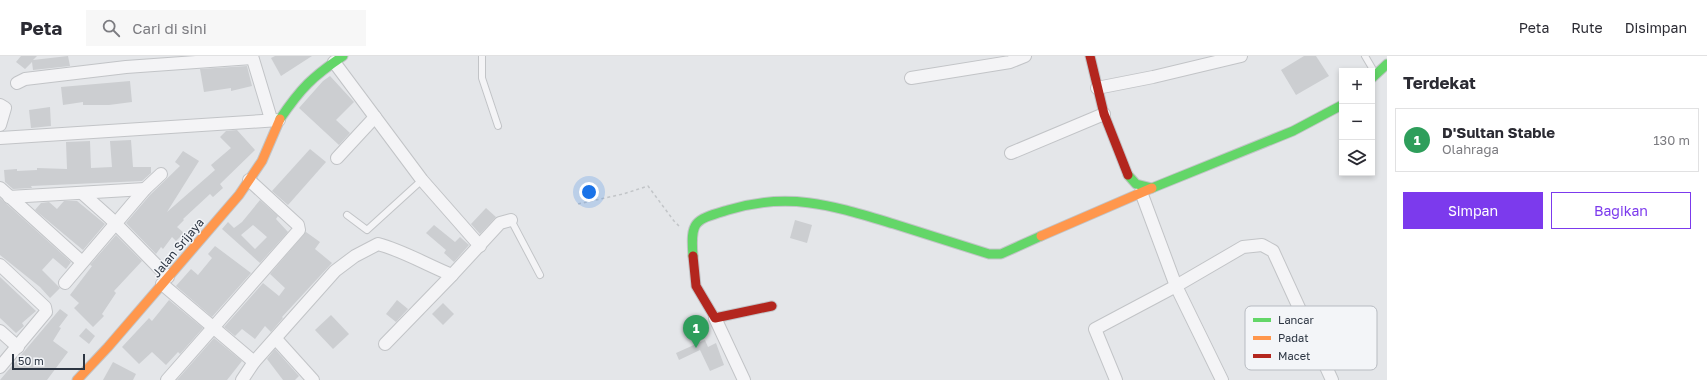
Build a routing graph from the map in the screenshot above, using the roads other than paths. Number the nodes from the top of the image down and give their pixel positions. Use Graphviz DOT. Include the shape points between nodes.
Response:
graph roads {
  1 [pos="482,56"];
  2 [pos="1025,56"];
  3 [pos="1090,56"];
  4 [pos="1241,56"];
  5 [pos="1365,56"];
  6 [pos="252,57"];
  7 [pos="338,59"];
  8 [pos="1387,64"];
  9 [pos="1370,68"];
  10 [pos="1375,75"];
  11 [pos="911,78"];
  12 [pos="17,83"];
  13 [pos="1097,88"];
  14 [pos="0,105"];
  15 [pos="1339,107"];
  16 [pos="1104,114"];
  17 [pos="375,117"];
  18 [pos="275,120"];
  19 [pos="0,125"];
  20 [pos="498,126"];
  21 [pos="0,138"];
  22 [pos="1011,153"];
  23 [pos="337,158"];
  24 [pos="161,174"];
  25 [pos="249,180"];
  26 [pos="422,180"];
  27 [pos="0,188"];
  28 [pos="145,189"];
  29 [pos="1146,190"];
  30 [pos="82,193"];
  31 [pos="9,197"];
  32 [pos="347,215"];
  33 [pos="511,220"];
  34 [pos="116,225"];
  35 [pos="480,246"];
  36 [pos="82,262"];
  37 [pos="0,265"];
  38 [pos="452,275"];
  39 [pos="540,275"];
  40 [pos="165,280"];
  41 [pos="65,283"];
  42 [pos="1176,286"];
  43 [pos="772,306"];
  44 [pos="1299,306"];
  45 [pos="715,318"];
  46 [pos="214,327"];
  47 [pos="0,331"];
  48 [pos="276,339"];
  49 [pos="385,344"];
  50 [pos="18,347"];
  51 [pos="254,362"];
  52 [pos="0,367"];
  53 [pos="1328,370"];
  54 [pos="77,380"];
  55 [pos="167,380"];
  56 [pos="242,380"];
  57 [pos="313,380"];
  58 [pos="744,380"];
  59 [pos="1116,380"];
  60 [pos="1222,380"];
  61 [pos="1332,380"];
  1 -- 20 [label="lane" via="482,78"];
  2 -- 11 [label="street" via="1010,62"];
  3 -- 13 [label="street"];
  4 -- 13 [label="street"];
  5 -- 9 [label="lane"];
  6 -- 12 [label="street" via="126,67 26,79"];
  6 -- 18 [label="street"];
  7 -- 17 [label="street"];
  7 -- 18 [label="street, Jalan Srijaya" via="314,76"];
  8 -- 10 [label="street"];
  13 -- 16 [label="street"];
  14 -- 19 [label="street" via="5,108"];
  15 -- 29 [label="street" via="1293,131"];
  16 -- 22 [label="street"];
  16 -- 29 [label="street" via="1127,174"];
  17 -- 23 [label="street"];
  17 -- 26 [label="street"];
  18 -- 21 [label="street"];
  18 -- 25 [label="street, Jalan Srijaya" via="262,161"];
  24 -- 28 [label="street"];
  25 -- 40 [label="street, Jalan Srijaya"];
  25 -- 46 [label="street" via="298,225 298,230"];
  26 -- 32 [label="lane" via="367,230"];
  26 -- 35 [label="street"];
  27 -- 31 [label="street"];
  28 -- 30 [label="street"];
  28 -- 34 [label="street"];
  29 -- 42 [label="street"];
  29 -- 45 [label="street" via="1001,254 989,254 834,206 796,201 751,203 719,211 701,218 691,233 696,286"];
  30 -- 31 [label="street"];
  30 -- 34 [label="street"];
  31 -- 36 [label="street"];
  33 -- 35 [label="street" via="500,223"];
  33 -- 39 [label="lane"];
  34 -- 36 [label="street"];
  34 -- 40 [label="street"];
  35 -- 38 [label="street"];
  36 -- 41 [label="street"];
  37 -- 50 [label="street" via="46,310 46,315"];
  38 -- 48 [label="street" via="378,244 355,256 335,271"];
  38 -- 49 [label="street"];
  40 -- 46 [label="street"];
  40 -- 54 [label="street, Jalan Srijaya"];
  42 -- 44 [label="street" via="1243,247 1262,245 1269,247 1281,266"];
  42 -- 59 [label="street" via="1095,329"];
  42 -- 60 [label="street"];
  43 -- 45 [label="street"];
  45 -- 58 [label="street"];
  46 -- 51 [label="street"];
  46 -- 55 [label="street"];
  47 -- 50 [label="street"];
  48 -- 51 [label="street"];
  48 -- 57 [label="street"];
  50 -- 52 [label="street"];
  51 -- 56 [label="street"];
  53 -- 61 [label="street"];
}
